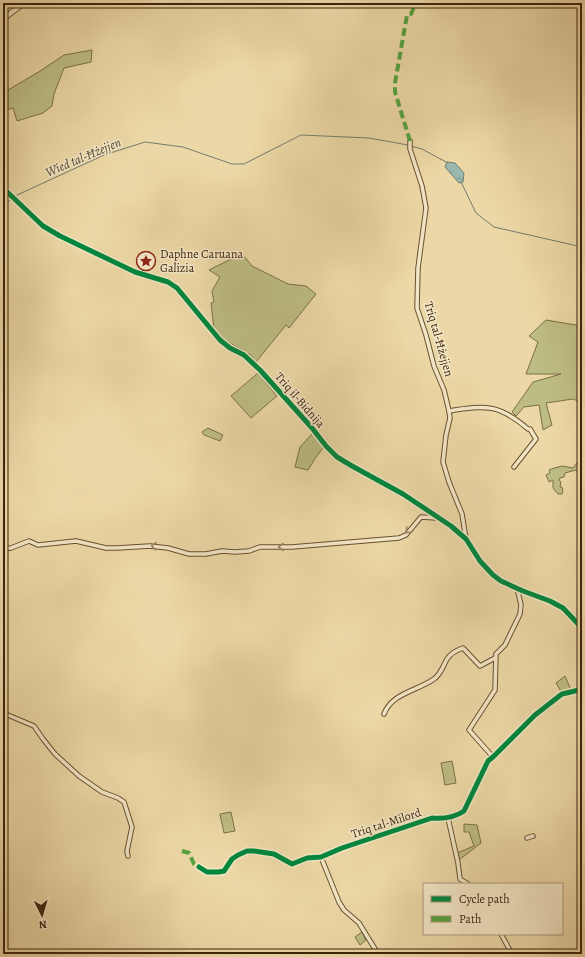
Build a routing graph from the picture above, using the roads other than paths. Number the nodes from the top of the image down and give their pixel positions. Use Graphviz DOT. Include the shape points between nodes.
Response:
graph roads {
  1 [pos="24,3"];
  2 [pos="3,19"];
  3 [pos="410,141"];
  4 [pos="3,188"];
  5 [pos="449,411"];
  6 [pos="514,468"];
  7 [pos="440,518"];
  8 [pos="466,539"];
  9 [pos="3,549"];
  10 [pos="517,588"];
  11 [pos="582,628"];
  12 [pos="496,658"];
  13 [pos="582,688"];
  14 [pos="3,713"];
  15 [pos="384,714"];
  16 [pos="492,756"];
  17 [pos="448,818"];
  18 [pos="533,836"];
  19 [pos="527,838"];
  20 [pos="128,856"];
  21 [pos="321,856"];
  22 [pos="199,867"];
  23 [pos="466,883"];
  24 [pos="502,935"];
  25 [pos="376,954"];
  26 [pos="512,954"];
  1 -- 2 [label="street"];
  3 -- 5 [label="street, Triq tal-Ħżejjen" via="426,208 418,268 417,308"];
  4 -- 7 [label="street, Triq il-Bidnija" via="43,226 60,236 135,272 168,282 177,288 220,340 244,355 260,370 326,446 352,466"];
  5 -- 6 [label="street" via="475,406 492,408 506,413 530,429 536,439"];
  5 -- 8 [label="street, Triq tal-Ħżejjen" via="443,462 462,514"];
  7 -- 8 [label="street, Triq il-Bidnija"];
  7 -- 9 [label="street, one-way" via="421,517 406,535 400,538 292,547 260,547 235,552 189,554 156,546 106,548 76,541 38,545 29,541"];
  8 -- 10 [label="street, Triq il-Bidnija" via="493,576"];
  10 -- 11 [label="street, Triq il-Bidnija" via="563,608"];
  10 -- 12 [label="street" via="520,614"];
  12 -- 15 [label="street" via="480,666 462,648 456,651 448,657 434,679 398,697 387,706"];
  12 -- 16 [label="street" via="495,690 469,730"];
  13 -- 16 [label="street, Triq tal-Milord" via="562,694"];
  14 -- 20 [label="street" via="34,726 55,754 79,776 102,792 124,802 132,827"];
  16 -- 17 [label="street, Triq tal-Milord" via="464,811"];
  17 -- 21 [label="street, Triq tal-Milord" via="432,818"];
  17 -- 23 [label="street" via="460,879"];
  18 -- 19 [label="street"];
  21 -- 22 [label="street, Triq tal-Milord" via="291,864 274,854 258,850 234,857 224,871 207,872"];
  21 -- 25 [label="street" via="339,902 359,923"];
  24 -- 26 [label="street"];
}
